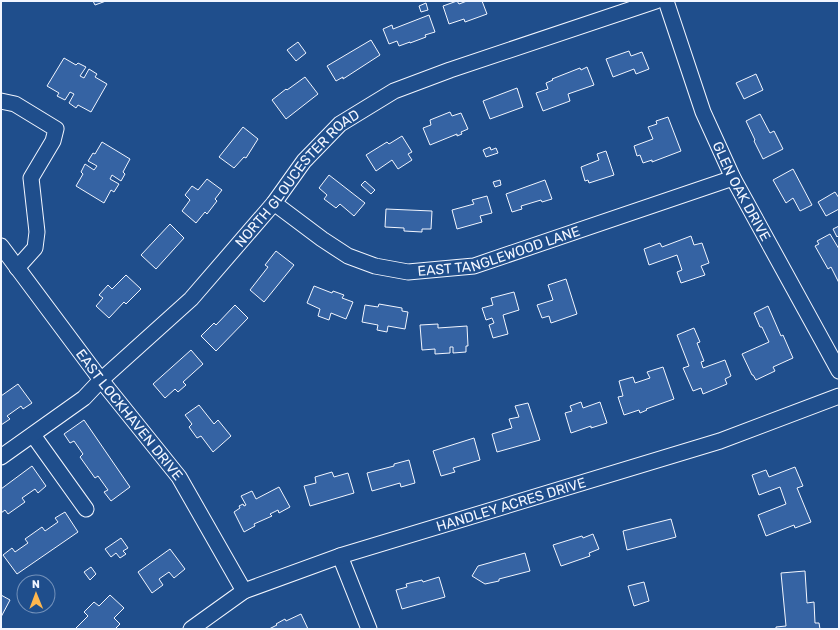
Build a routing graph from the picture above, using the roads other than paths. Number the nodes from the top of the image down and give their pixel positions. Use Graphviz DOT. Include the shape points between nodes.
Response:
graph roads {
  1 [pos="656,1"];
  2 [pos="666,1"];
  3 [pos="1,101"];
  4 [pos="733,178"];
  5 [pos="274,203"];
  6 [pos="1,246"];
  7 [pos="17,268"];
  8 [pos="839,371"];
  9 [pos="101,380"];
  10 [pos="839,396"];
  11 [pos="33,435"];
  12 [pos="1,457"];
  13 [pos="86,509"];
  14 [pos="340,556"];
  15 [pos="244,591"];
  16 [pos="191,629"];
  17 [pos="369,629"];
  1 -- 5 [label="street, NORTH GLOUCESTER ROAD" via="394,91 340,124 304,161"];
  2 -- 4 [label="street, GLEN OAK DRIVE" via="703,112"];
  3 -- 7 [label="street" via="15,104 56,129 53,141 31,178 37,232 35,248"];
  4 -- 5 [label="street, EAST TANGLEWOOD LANE" via="474,266 408,272 375,266 348,256"];
  4 -- 8 [label="street, GLEN OAK DRIVE"];
  5 -- 9 [label="street, NORTH GLOUCESTER ROAD" via="191,299"];
  6 -- 7 [label="street, EAST LOCKHAVEN DRIVE"];
  7 -- 9 [label="street, EAST LOCKHAVEN DRIVE"];
  9 -- 11 [label="street, NORTH GLOUCESTER ROAD" via="84,398"];
  9 -- 15 [label="street, EAST LOCKHAVEN DRIVE" via="179,477"];
  10 -- 14 [label="street, HANDLEY ACRES DRIVE" via="720,442"];
  11 -- 12 [label="street, NORTH GLOUCESTER ROAD"];
  11 -- 13 [label="street"];
  14 -- 15 [label="street, HANDLEY ACRES DRIVE"];
  14 -- 17 [label="street"];
  15 -- 16 [label="street, HANDLEY ACRES DRIVE"];
}
